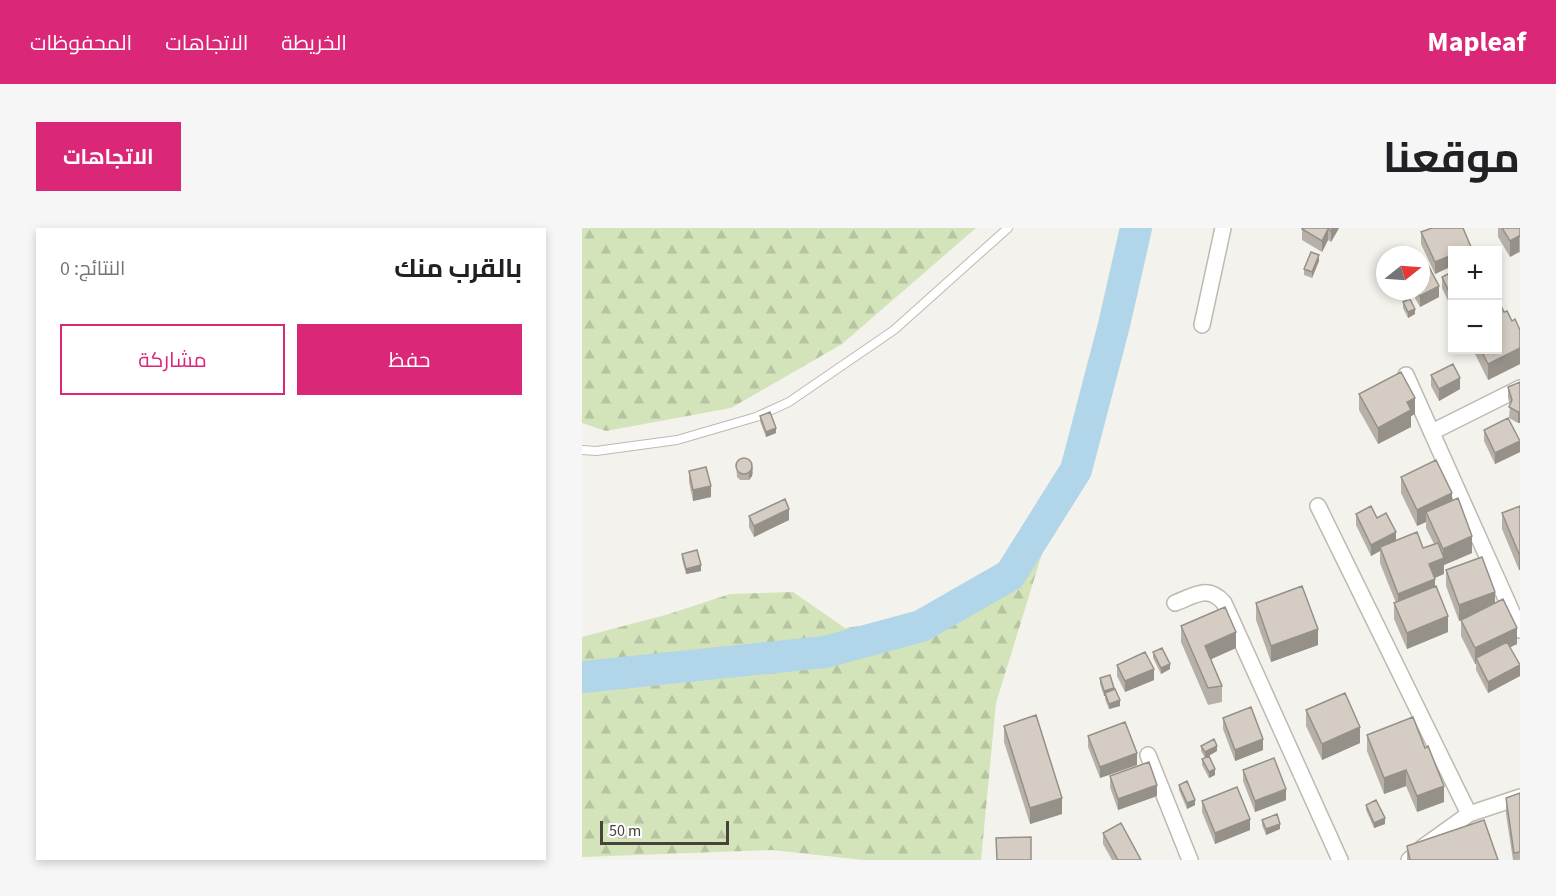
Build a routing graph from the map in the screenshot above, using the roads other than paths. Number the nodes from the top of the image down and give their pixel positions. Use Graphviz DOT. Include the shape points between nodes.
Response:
graph roads {
  1 [pos="1008,228"];
  2 [pos="1223,228"];
  3 [pos="1202,325"];
  4 [pos="1406,375"];
  5 [pos="1520,388"];
  6 [pos="1432,432"];
  7 [pos="582,450"];
  8 [pos="1318,506"];
  9 [pos="1175,603"];
  10 [pos="1520,630"];
  11 [pos="1148,755"];
  12 [pos="1520,796"];
  13 [pos="1469,814"];
  14 [pos="1190,860"];
  15 [pos="1340,860"];
  16 [pos="1409,860"];
  1 -- 7 [label="lane" via="894,330 789,402 756,417 677,440"];
  2 -- 3 [label="street"];
  4 -- 6 [label="street"];
  5 -- 6 [label="street"];
  6 -- 10 [label="street"];
  8 -- 13 [label="street"];
  9 -- 15 [label="street" via="1207,592 1224,603"];
  11 -- 14 [label="street"];
  12 -- 13 [label="street"];
  13 -- 16 [label="street"];
}
